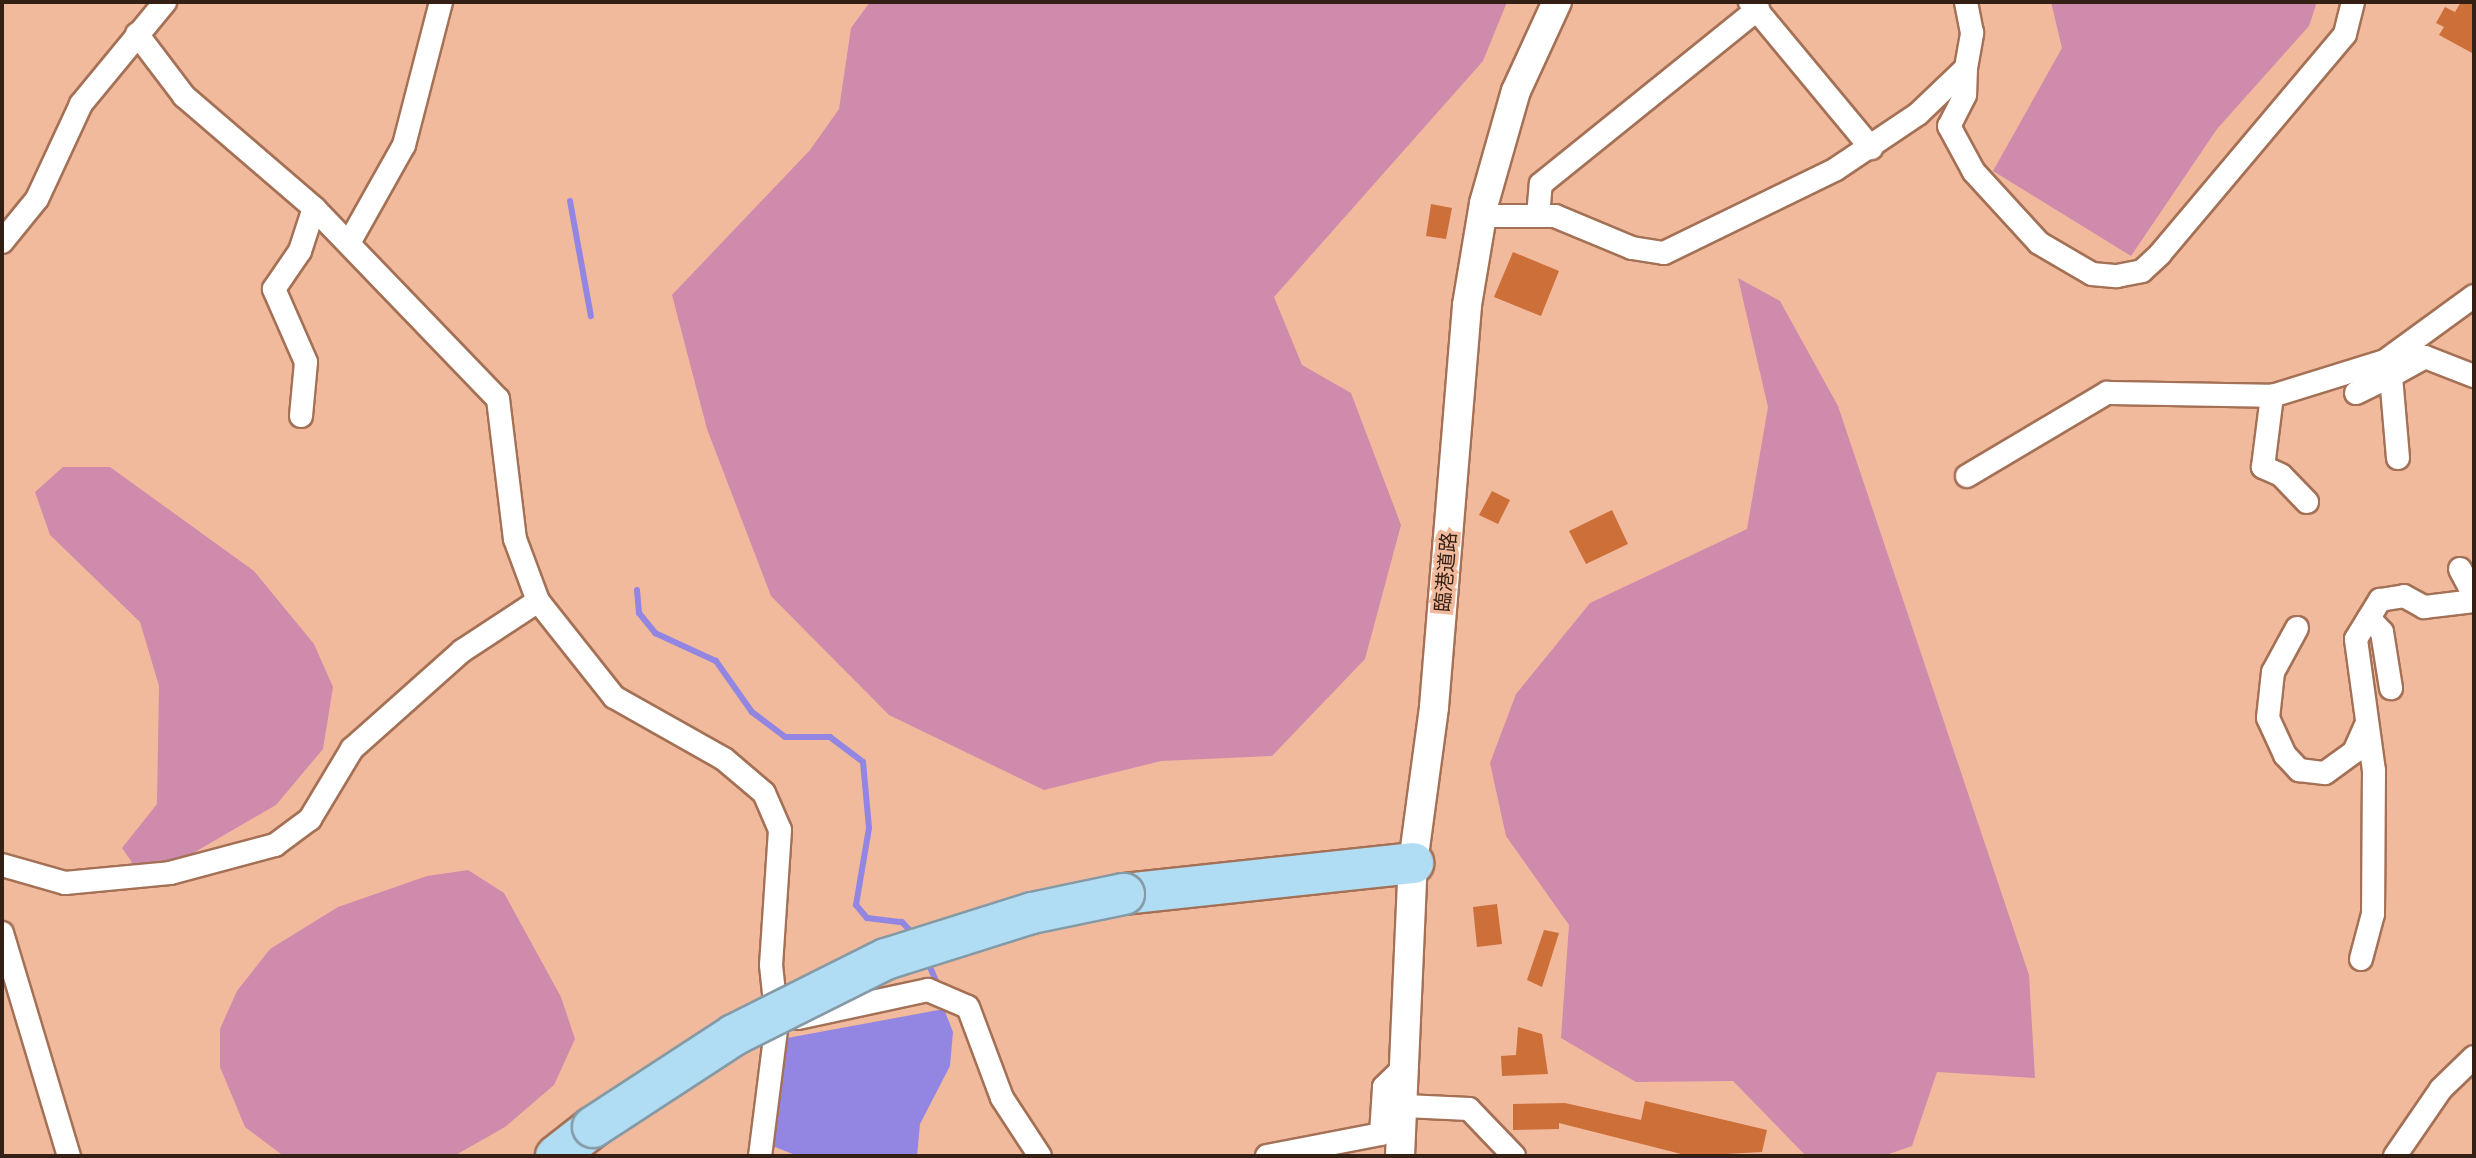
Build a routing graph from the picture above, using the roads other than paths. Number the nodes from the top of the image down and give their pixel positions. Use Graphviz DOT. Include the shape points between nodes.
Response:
graph roads {
  1 [pos="165,2"];
  2 [pos="441,2"];
  3 [pos="1557,2"];
  4 [pos="1966,2"];
  5 [pos="2353,2"];
  6 [pos="1754,6"];
  7 [pos="137,34"];
  8 [pos="1966,68"];
  9 [pos="1871,148"];
  10 [pos="314,208"];
  11 [pos="1482,216"];
  12 [pos="1538,216"];
  13 [pos="2,242"];
  14 [pos="349,243"];
  15 [pos="2474,296"];
  16 [pos="2391,376"];
  17 [pos="2474,376"];
  18 [pos="2356,393"];
  19 [pos="2272,396"];
  20 [pos="301,416"];
  21 [pos="2398,458"];
  22 [pos="1967,476"];
  23 [pos="2307,502"];
  24 [pos="2460,569"];
  25 [pos="2474,595"];
  26 [pos="538,601"];
  27 [pos="2474,601"];
  28 [pos="2369,618"];
  29 [pos="2297,628"];
  30 [pos="2391,688"];
  31 [pos="2366,725"];
  32 [pos="1413,863"];
  33 [pos="2,865"];
  34 [pos="2,933"];
  35 [pos="2361,959"];
  36 [pos="777,1022"];
  37 [pos="2474,1057"];
  38 [pos="1407,1065"];
  39 [pos="1405,1106"];
  40 [pos="69,1156"];
  41 [pos="556,1156"];
  42 [pos="760,1156"];
  43 [pos="1040,1156"];
  44 [pos="1267,1156"];
  45 [pos="1400,1156"];
  46 [pos="1514,1156"];
  47 [pos="2395,1156"];
  1 -- 7 [label="street"];
  2 -- 14 [label="street" via="404,145"];
  3 -- 11 [label="street, 臨港道路" via="1516,91"];
  4 -- 8 [label="street" via="1972,33"];
  5 -- 8 [label="street" via="2345,34 2160,254 2142,271 2117,276 2092,274 2039,243 1974,172 1949,126 1965,95"];
  6 -- 9 [label="street"];
  6 -- 12 [label="street" via="1541,184"];
  7 -- 10 [label="street" via="184,96"];
  7 -- 13 [label="street" via="81,104 37,199"];
  8 -- 9 [label="street"];
  9 -- 12 [label="street" via="1664,253"];
  10 -- 14 [label="street"];
  10 -- 20 [label="street" via="300,251 274,289 306,362"];
  11 -- 12 [label="street"];
  11 -- 32 [label="street, 臨港道路" via="1459,366 1434,707"];
  14 -- 26 [label="street" via="498,399 515,539"];
  15 -- 19 [label="street" via="2385,361"];
  16 -- 17 [label="street" via="2425,357"];
  16 -- 18 [label="street"];
  16 -- 21 [label="street"];
  19 -- 22 [label="street" via="2107,393"];
  19 -- 23 [label="street" via="2263,467 2281,475"];
  24 -- 25 [label="street"];
  26 -- 33 [label="street" via="462,651 352,749 310,819 275,845 170,873 65,883"];
  26 -- 36 [label="street" via="614,697 724,759 764,793 780,830 771,965"];
  27 -- 28 [label="street" via="2424,607 2392,598 2380,600"];
  28 -- 30 [label="street" via="2382,632"];
  28 -- 31 [label="street" via="2356,639"];
  29 -- 31 [label="street" via="2273,672 2268,718 2285,755 2299,770 2325,773 2354,752"];
  31 -- 35 [label="street" via="2374,771 2373,914"];
  32 -- 38 [label="street, 臨港道路"];
  32 -- 41 [label="highway, bridge" via="1124,894 1032,913 886,959 734,1035"];
  34 -- 40 [label="street"];
  36 -- 42 [label="street"];
  36 -- 43 [label="street" via="928,990 953,999 968,1007 1002,1098"];
  37 -- 47 [label="street" via="2441,1089"];
  38 -- 39 [label="street, 臨港道路"];
  38 -- 44 [label="street" via="1384,1087 1381,1134"];
  39 -- 45 [label="street, 臨港道路"];
  39 -- 46 [label="street" via="1469,1109"];
}
